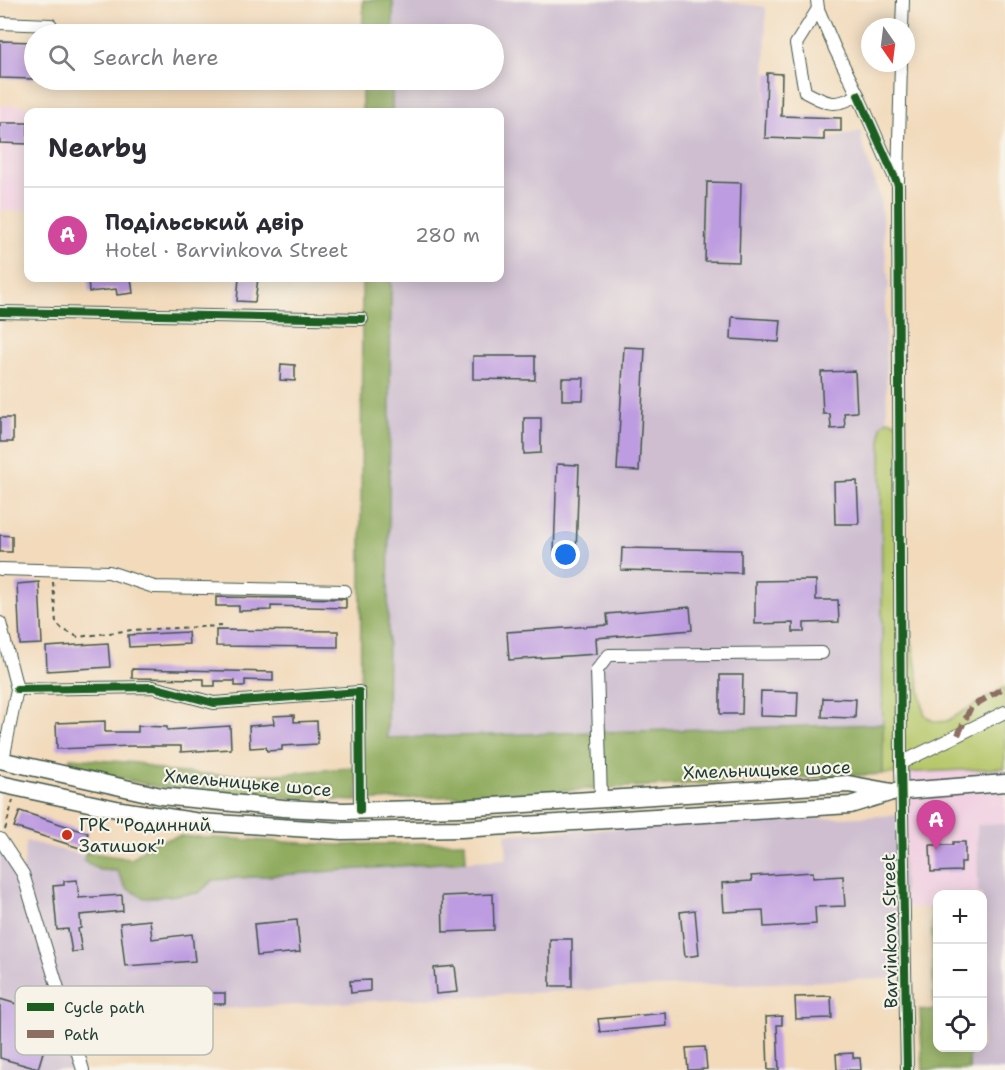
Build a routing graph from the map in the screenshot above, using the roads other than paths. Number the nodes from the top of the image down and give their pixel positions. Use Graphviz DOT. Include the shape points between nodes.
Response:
graph roads {
  1 [pos="903,0"];
  2 [pos="818,5"];
  3 [pos="902,18"];
  4 [pos="0,23"];
  5 [pos="26,24"];
  6 [pos="901,72"];
  7 [pos="858,94"];
  8 [pos="898,186"];
  9 [pos="0,312"];
  10 [pos="362,319"];
  11 [pos="0,569"];
  12 [pos="345,591"];
  13 [pos="0,623"];
  14 [pos="822,653"];
  15 [pos="17,689"];
  16 [pos="1005,712"];
  17 [pos="901,763"];
  18 [pos="1,764"];
  19 [pos="1005,783"];
  20 [pos="0,784"];
  21 [pos="897,791"];
  22 [pos="601,798"];
  23 [pos="360,810"];
  24 [pos="1,843"];
  25 [pos="57,986"];
  26 [pos="77,1055"];
  27 [pos="82,1070"];
  28 [pos="908,1070"];
  1 -- 3 [label="street"];
  2 -- 7 [label="street"];
  2 -- 7 [label="street" via="796,44 805,92 824,102 842,104"];
  4 -- 5 [label="street"];
  6 -- 8 [label="street, Barvinkova Street"];
  7 -- 8 [label="street"];
  8 -- 17 [label="street, Barvinkova Street"];
  9 -- 10 [label="street"];
  11 -- 12 [label="street" via="109,572 154,587"];
  13 -- 15 [label="street"];
  14 -- 22 [label="street" via="609,655 597,670"];
  15 -- 18 [label="street"];
  15 -- 23 [label="street" via="153,687 214,703 359,692"];
  16 -- 17 [label="street"];
  17 -- 21 [label="street, Barvinkova Street"];
  18 -- 23 [label="highway, Хмельницьке шосе" via="161,796 284,808"];
  19 -- 21 [label="highway"];
  20 -- 21 [label="highway, Хмельницьке шосе" via="200,822 342,831 461,829 850,805"];
  21 -- 22 [label="highway, Хмельницьке шосе" via="848,784"];
  21 -- 28 [label="street, Barvinkova Street"];
  22 -- 23 [label="highway, Хмельницьке шосе"];
  24 -- 25 [label="street" via="23,874"];
  26 -- 27 [label="street"];
}
